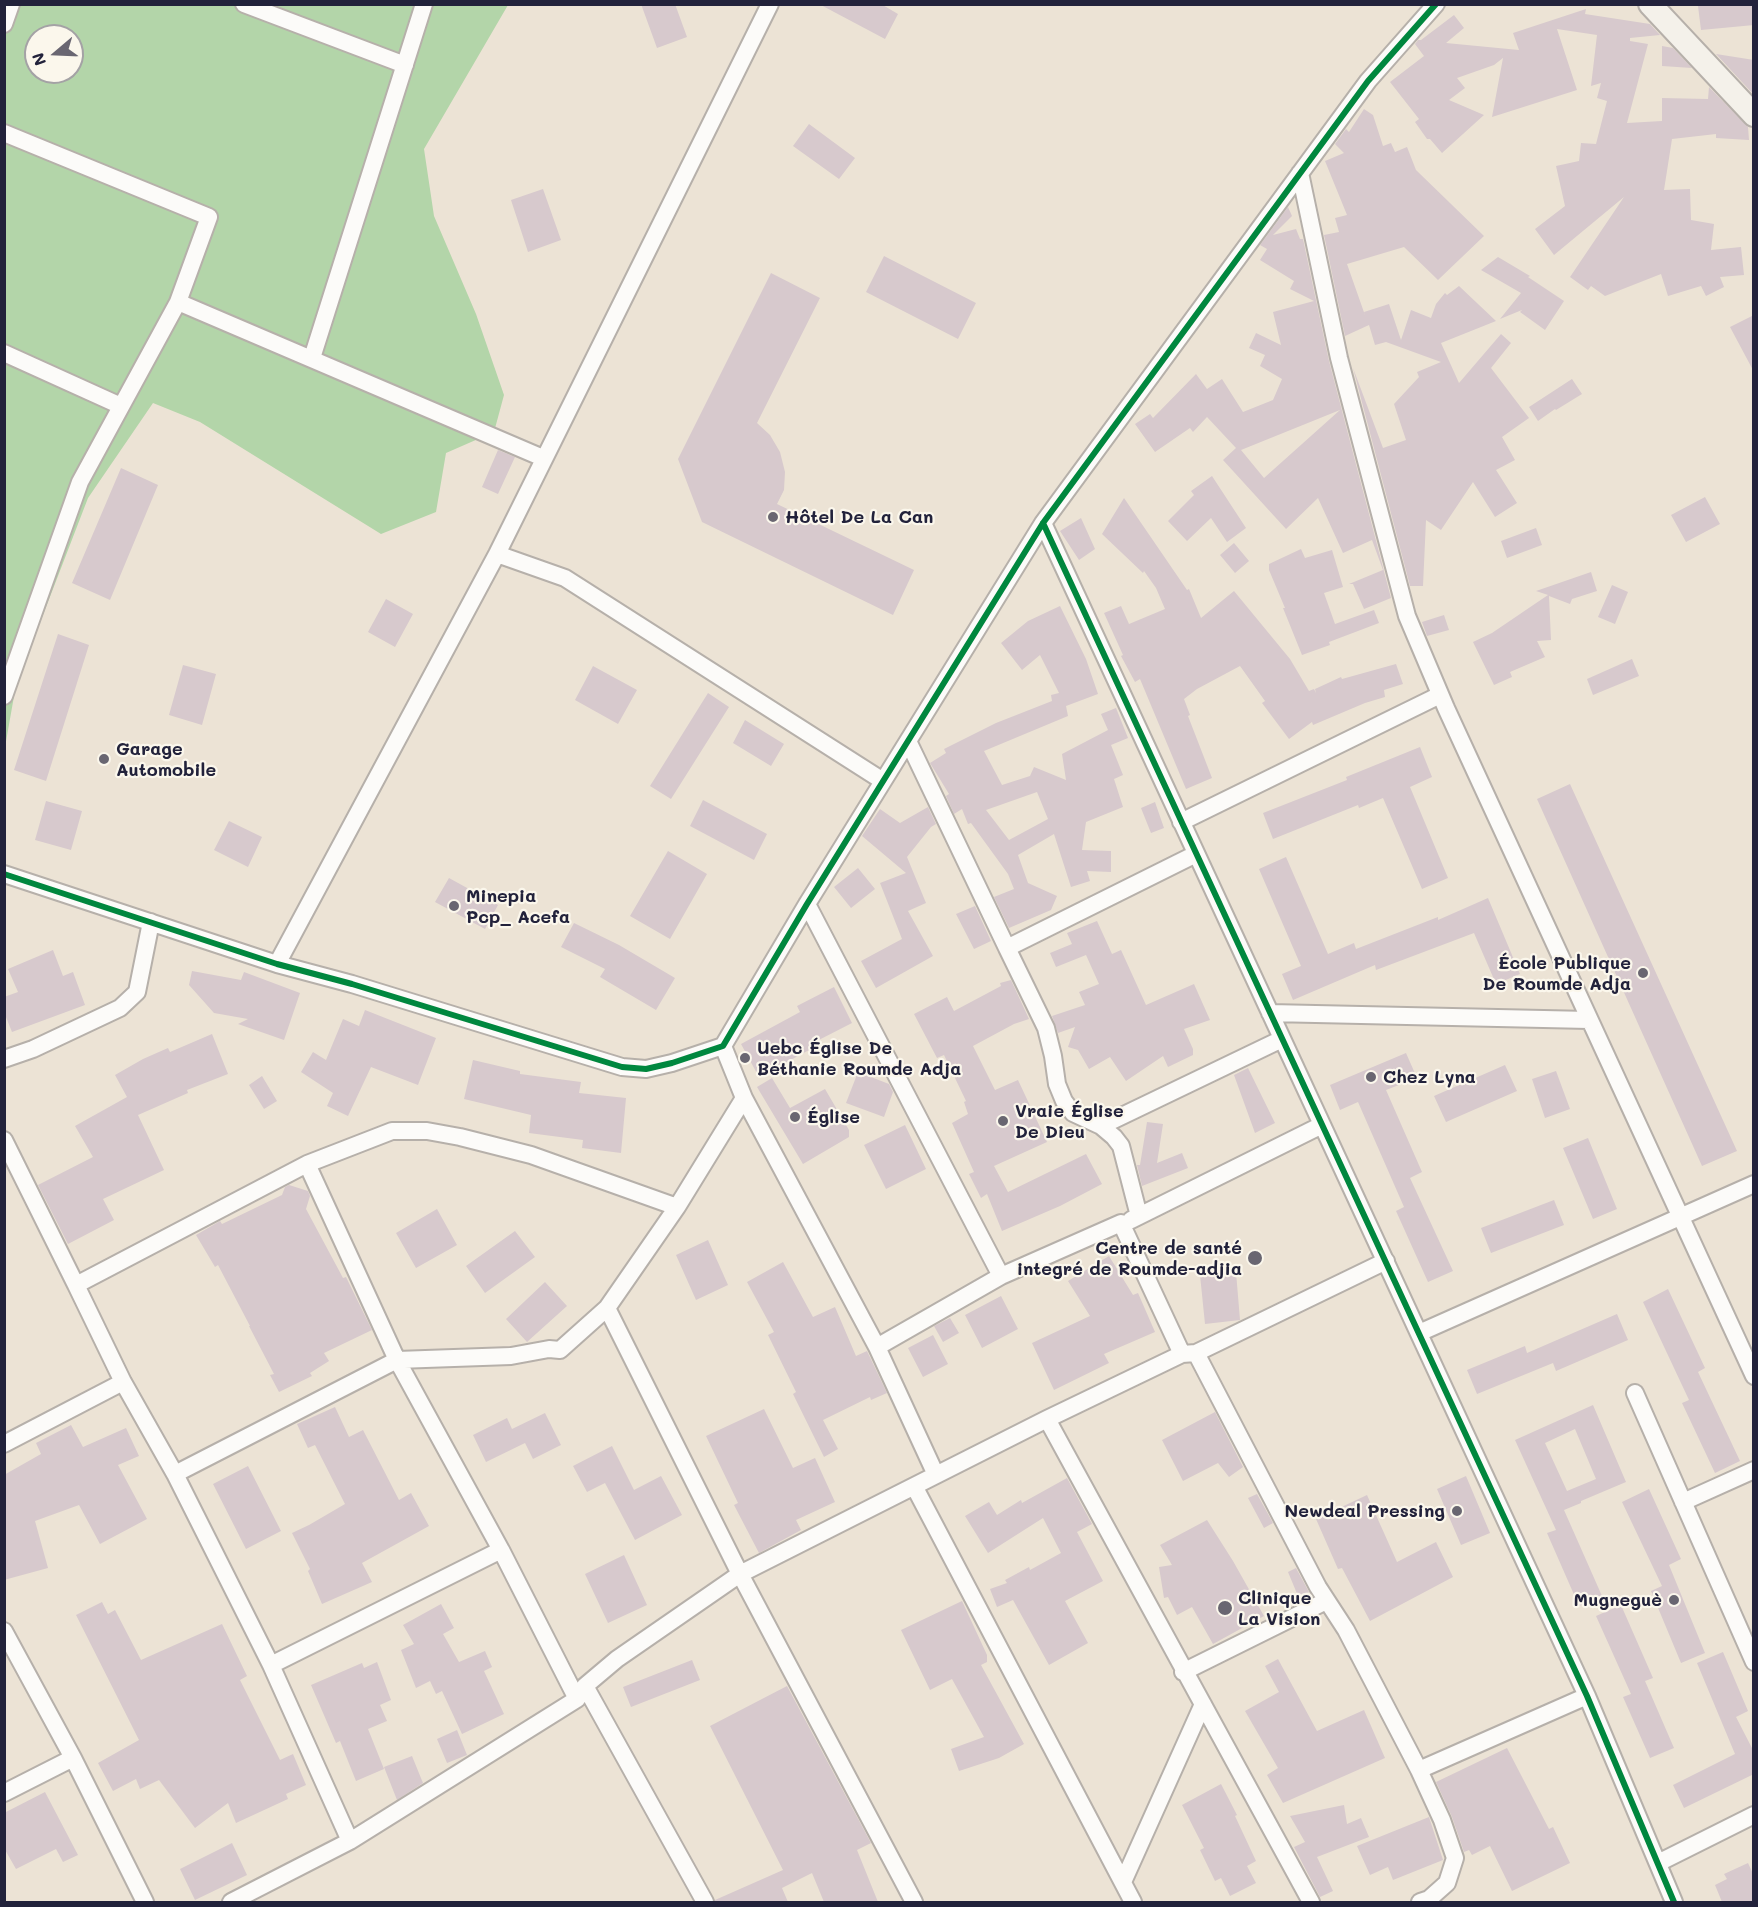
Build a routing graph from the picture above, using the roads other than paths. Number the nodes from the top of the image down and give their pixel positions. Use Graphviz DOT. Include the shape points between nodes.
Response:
graph roads {
  1 [pos="11,4"];
  2 [pos="244,4"];
  3 [pos="424,4"];
  4 [pos="770,4"];
  5 [pos="1650,4"];
  6 [pos="1435,5"];
  7 [pos="4,24"];
  8 [pos="405,65"];
  9 [pos="1754,115"];
  10 [pos="4,133"];
  11 [pos="1300,173"];
  12 [pos="178,302"];
  13 [pos="4,352"];
  14 [pos="312,358"];
  15 [pos="121,406"];
  16 [pos="543,458"];
  17 [pos="1043,523"];
  18 [pos="497,554"];
  19 [pos="1440,695"];
  20 [pos="4,696"];
  21 [pos="908,741"];
  22 [pos="883,781"];
  23 [pos="1182,822"];
  24 [pos="1196,854"];
  25 [pos="4,874"];
  26 [pos="807,904"];
  27 [pos="151,922"];
  28 [pos="1007,948"];
  29 [pos="277,964"];
  30 [pos="1270,1013"];
  31 [pos="1590,1020"];
  32 [pos="1282,1039"];
  33 [pos="723,1046"];
  34 [pos="4,1059"];
  35 [pos="744,1098"];
  36 [pos="1322,1125"];
  37 [pos="1101,1126"];
  38 [pos="4,1140"];
  39 [pos="307,1164"];
  40 [pos="1754,1184"];
  41 [pos="677,1207"];
  42 [pos="1139,1216"];
  43 [pos="1680,1217"];
  44 [pos="1121,1223"];
  45 [pos="1386,1261"];
  46 [pos="1000,1275"];
  47 [pos="76,1285"];
  48 [pos="607,1308"];
  49 [pos="1419,1333"];
  50 [pos="877,1347"];
  51 [pos="1189,1354"];
  52 [pos="397,1360"];
  53 [pos="1754,1376"];
  54 [pos="123,1382"];
  55 [pos="1635,1393"];
  56 [pos="1047,1419"];
  57 [pos="4,1444"];
  58 [pos="1754,1470"];
  59 [pos="175,1474"];
  60 [pos="936,1475"];
  61 [pos="914,1486"];
  62 [pos="1683,1502"];
  63 [pos="501,1550"];
  64 [pos="740,1574"];
  65 [pos="1326,1601"];
  66 [pos="4,1631"];
  67 [pos="1754,1662"];
  68 [pos="271,1665"];
  69 [pos="1183,1672"];
  70 [pos="581,1692"];
  71 [pos="1587,1696"];
  72 [pos="1203,1704"];
  73 [pos="73,1758"];
  74 [pos="1419,1770"];
  75 [pos="4,1793"];
  76 [pos="1754,1815"];
  77 [pos="350,1841"];
  78 [pos="1658,1863"];
  79 [pos="1123,1882"];
  80 [pos="145,1902"];
  81 [pos="231,1902"];
  82 [pos="705,1902"];
  83 [pos="914,1902"];
  84 [pos="1133,1902"];
  85 [pos="1311,1902"];
  86 [pos="1420,1902"];
  87 [pos="1674,1902"];
  1 -- 7 [label="street"];
  2 -- 8 [label="street"];
  3 -- 8 [label="street"];
  4 -- 16 [label="street"];
  5 -- 9 [label="street"];
  6 -- 11 [label="street" via="1368,81"];
  8 -- 14 [label="street"];
  10 -- 12 [label="street" via="209,217"];
  11 -- 17 [label="street"];
  11 -- 19 [label="street" via="1339,358 1407,616"];
  12 -- 14 [label="street"];
  12 -- 15 [label="street"];
  13 -- 15 [label="street"];
  14 -- 16 [label="street"];
  15 -- 20 [label="street" via="80,482"];
  16 -- 18 [label="street"];
  17 -- 21 [label="street"];
  17 -- 23 [label="street"];
  18 -- 22 [label="street" via="566,578"];
  18 -- 29 [label="street"];
  19 -- 23 [label="street"];
  19 -- 31 [label="street"];
  21 -- 22 [label="street"];
  21 -- 28 [label="street"];
  22 -- 26 [label="street"];
  23 -- 24 [label="street"];
  24 -- 28 [label="street"];
  24 -- 30 [label="street"];
  25 -- 27 [label="street"];
  26 -- 33 [label="street"];
  26 -- 46 [label="street"];
  27 -- 29 [label="street"];
  27 -- 34 [label="street" via="136,992 120,1008"];
  28 -- 37 [label="street" via="1046,1028 1064,1101 1073,1113"];
  29 -- 33 [label="street" via="622,1067 646,1069"];
  30 -- 31 [label="street"];
  30 -- 32 [label="street"];
  31 -- 43 [label="street"];
  32 -- 36 [label="street"];
  32 -- 37 [label="street"];
  33 -- 35 [label="street"];
  35 -- 41 [label="street"];
  35 -- 50 [label="street"];
  36 -- 42 [label="street"];
  36 -- 45 [label="street"];
  37 -- 42 [label="street" via="1114,1137 1125,1156"];
  38 -- 47 [label="street"];
  39 -- 41 [label="street" via="392,1131 427,1131 531,1155"];
  39 -- 47 [label="street"];
  39 -- 52 [label="street"];
  40 -- 43 [label="street"];
  41 -- 48 [label="street"];
  42 -- 44 [label="street"];
  43 -- 49 [label="street"];
  43 -- 53 [label="street"];
  44 -- 46 [label="street"];
  44 -- 51 [label="street"];
  45 -- 49 [label="street"];
  45 -- 51 [label="street"];
  46 -- 50 [label="street"];
  47 -- 54 [label="street"];
  48 -- 52 [label="street" via="560,1350"];
  48 -- 64 [label="street"];
  49 -- 71 [label="street"];
  50 -- 60 [label="street"];
  51 -- 56 [label="street"];
  51 -- 65 [label="street"];
  52 -- 59 [label="street"];
  52 -- 63 [label="street"];
  54 -- 57 [label="street"];
  54 -- 59 [label="street"];
  55 -- 62 [label="street"];
  56 -- 60 [label="street"];
  56 -- 69 [label="street"];
  58 -- 62 [label="street"];
  59 -- 68 [label="street"];
  60 -- 61 [label="street"];
  61 -- 64 [label="street"];
  61 -- 79 [label="street"];
  62 -- 67 [label="street"];
  63 -- 68 [label="street"];
  63 -- 70 [label="street"];
  64 -- 70 [label="street" via="618,1659"];
  64 -- 83 [label="street"];
  65 -- 69 [label="street"];
  65 -- 74 [label="street" via="1346,1630"];
  66 -- 73 [label="street"];
  68 -- 77 [label="street"];
  69 -- 72 [label="street"];
  70 -- 77 [label="street"];
  70 -- 82 [label="street"];
  71 -- 74 [label="street"];
  71 -- 78 [label="street"];
  72 -- 79 [label="street"];
  72 -- 85 [label="street"];
  73 -- 75 [label="street"];
  73 -- 80 [label="street"];
  74 -- 86 [label="street" via="1455,1858 1447,1883"];
  76 -- 78 [label="street"];
  77 -- 81 [label="street"];
  78 -- 87 [label="street"];
  79 -- 84 [label="street"];
}
